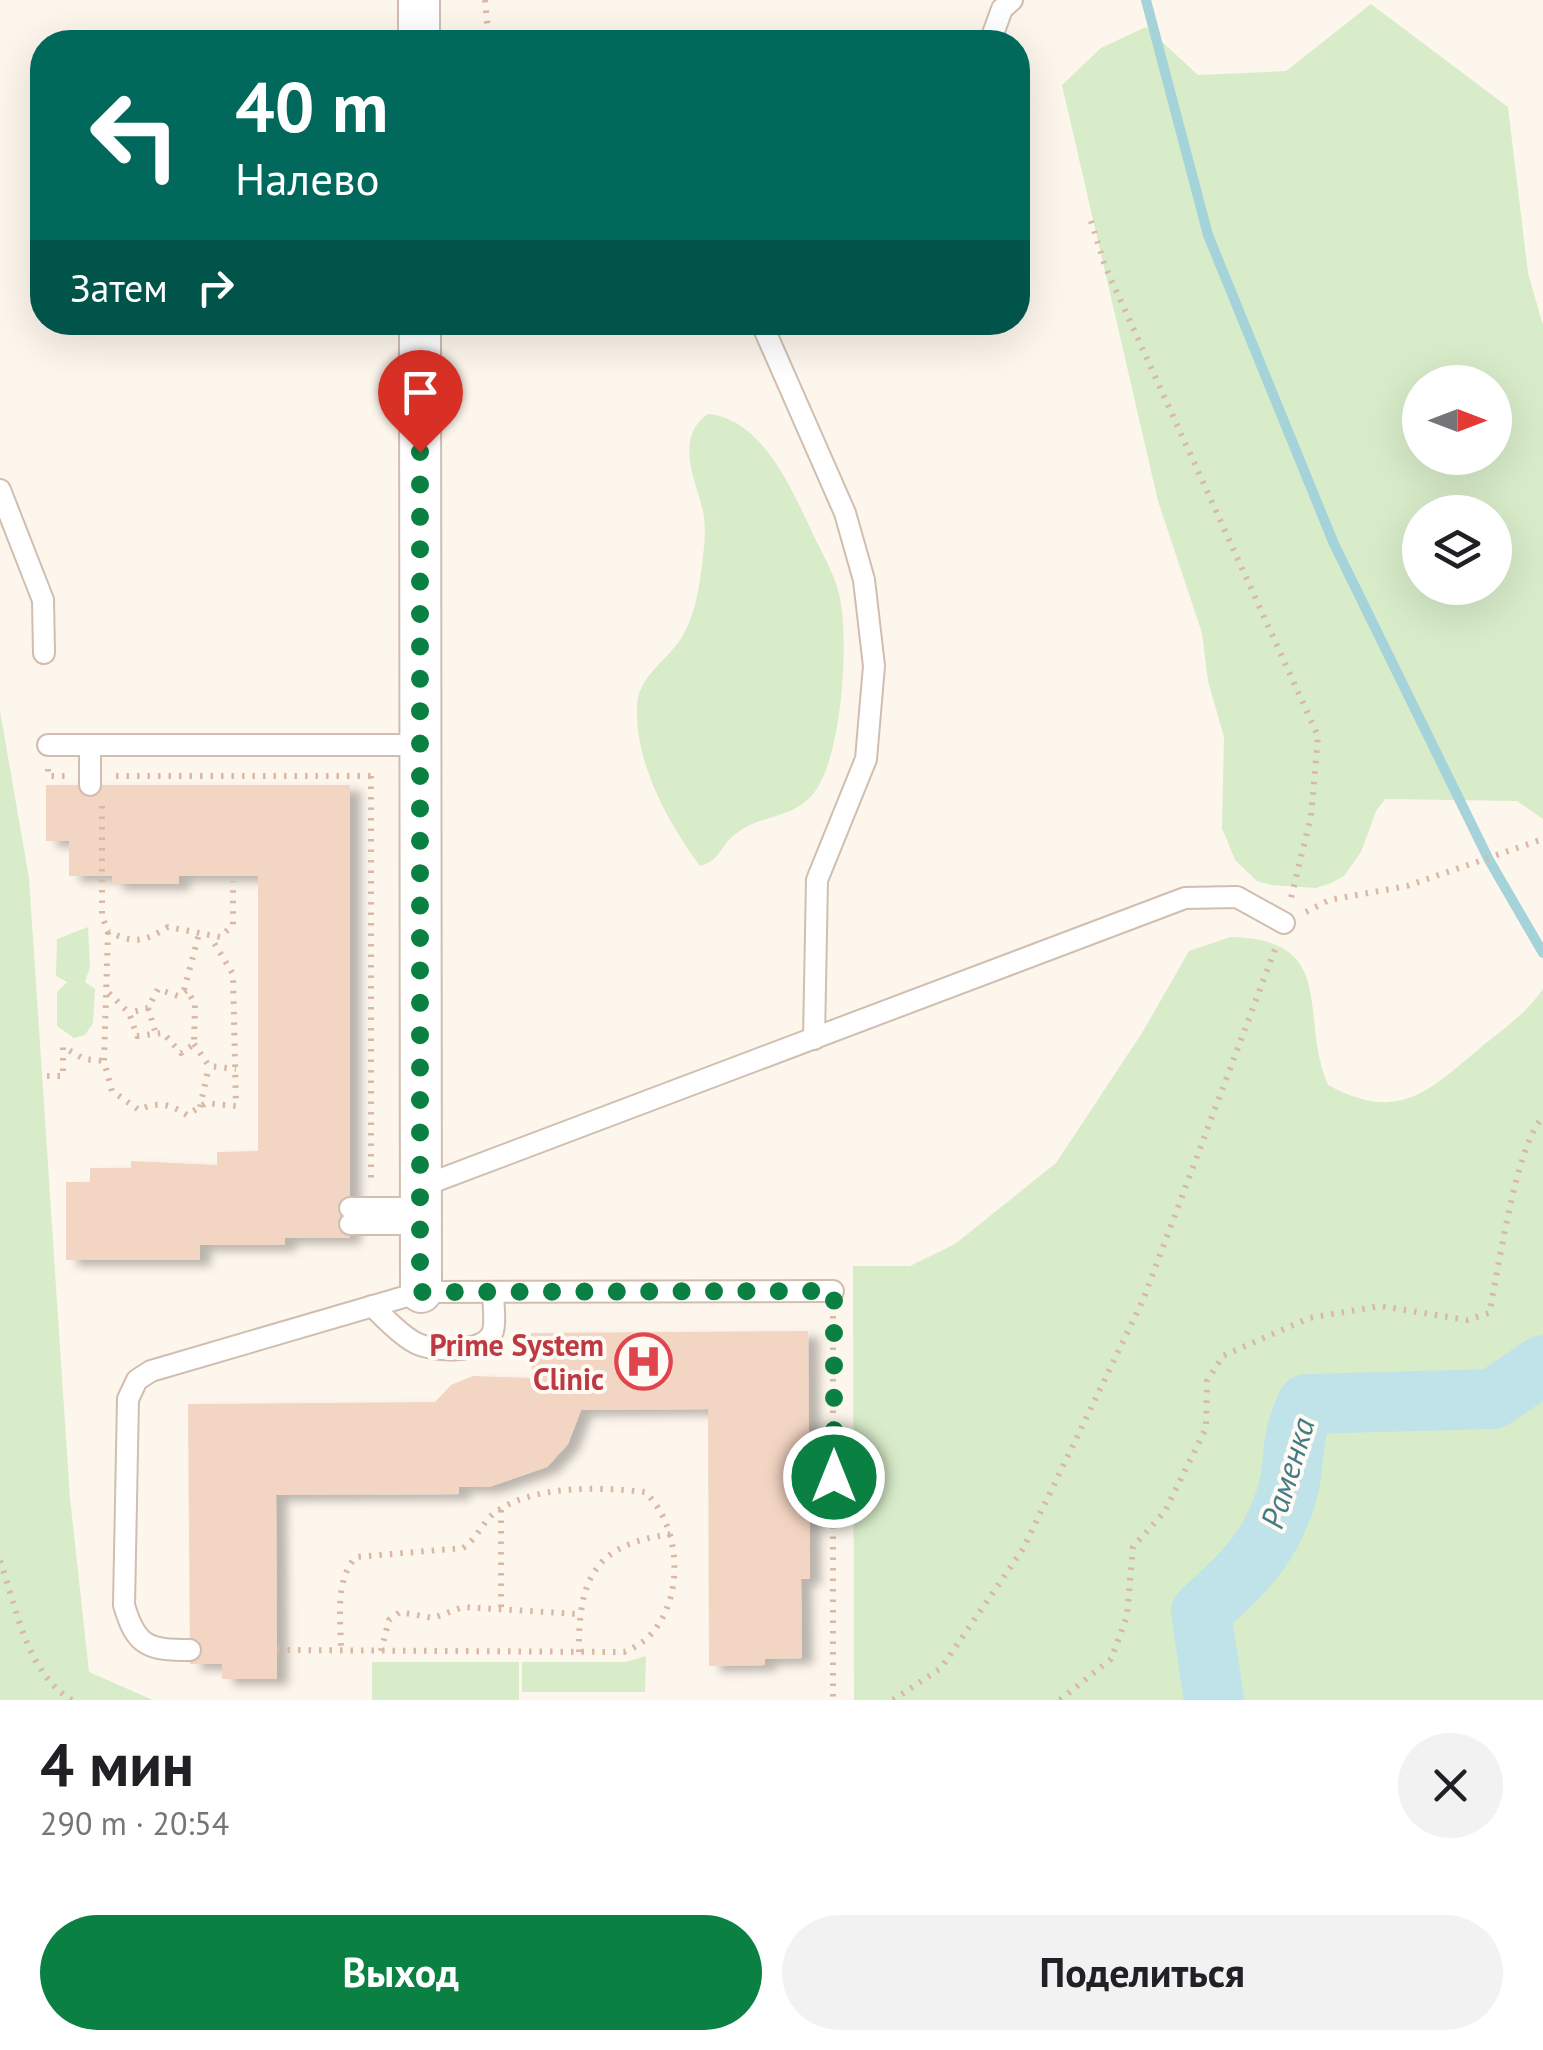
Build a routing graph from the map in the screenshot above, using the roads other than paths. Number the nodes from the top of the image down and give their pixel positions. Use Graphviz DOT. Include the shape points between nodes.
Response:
graph roads {
  1 [pos="420,0"];
  2 [pos="1012,0"];
  3 [pos="420,30"];
  4 [pos="994,30"];
  5 [pos="420,335"];
  6 [pos="767,335"];
  7 [pos="0,490"];
  8 [pos="44,653"];
  9 [pos="48,745"];
  10 [pos="90,745"];
  11 [pos="420,745"];
  12 [pos="90,785"];
  13 [pos="1284,923"];
  14 [pos="814,1039"];
  15 [pos="420,1206"];
  16 [pos="357,1213"];
  17 [pos="834,1291"];
  18 [pos="420,1292"];
  19 [pos="493,1292"];
  20 [pos="372,1306"];
  21 [pos="190,1650"];
  1 -- 3 [label="street"];
  2 -- 4 [label="lane"];
  5 -- 11 [label="street"];
  6 -- 14 [label="lane" via="845,512 864,580 874,666 866,759 817,880"];
  7 -- 8 [label="lane" via="43,600"];
  9 -- 10 [label="lane"];
  10 -- 11 [label="lane"];
  10 -- 12 [label="lane"];
  11 -- 15 [label="street"];
  13 -- 14 [label="lane" via="1238,897 1185,898"];
  14 -- 15 [label="lane"];
  15 -- 16 [label="lane"];
  15 -- 18 [label="street"];
  17 -- 19 [label="lane"];
  18 -- 19 [label="lane"];
  18 -- 20 [label="lane"];
  19 -- 20 [label="lane" via="493,1332 470,1348 424,1348"];
  20 -- 21 [label="lane" via="137,1380 126,1423 124,1605 142,1642 157,1650"];
}
